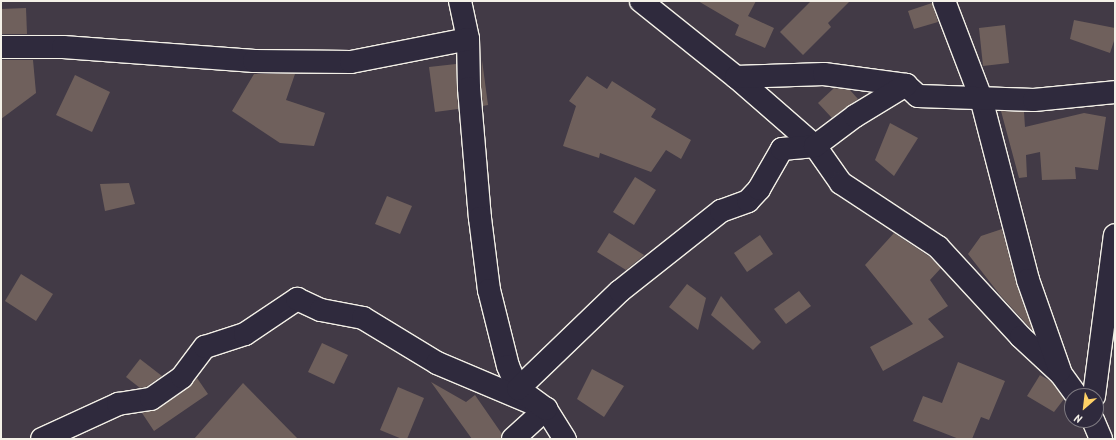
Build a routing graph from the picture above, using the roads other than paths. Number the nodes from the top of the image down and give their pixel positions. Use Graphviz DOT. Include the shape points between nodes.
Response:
graph roads {
  1 [pos="460,1"];
  2 [pos="641,1"];
  3 [pos="944,1"];
  4 [pos="468,40"];
  5 [pos="1,47"];
  6 [pos="736,77"];
  7 [pos="906,85"];
  8 [pos="1115,92"];
  9 [pos="981,98"];
  10 [pos="815,146"];
  11 [pos="1115,235"];
  12 [pos="1110,319"];
  13 [pos="1061,374"];
  14 [pos="1071,388"];
  15 [pos="1096,388"];
  16 [pos="518,389"];
  17 [pos="546,409"];
  18 [pos="1090,428"];
  19 [pos="1096,428"];
  20 [pos="42,439"];
  21 [pos="513,439"];
  22 [pos="565,439"];
  23 [pos="1087,439"];
  24 [pos="1101,439"];
  1 -- 4 [label="street"];
  2 -- 6 [label="street"];
  3 -- 9 [label="street"];
  4 -- 5 [label="street" via="351,62 254,61 63,47"];
  4 -- 16 [label="street" via="469,95 489,290 508,366"];
  6 -- 7 [label="street" via="824,74"];
  6 -- 10 [label="street"];
  7 -- 9 [label="street" via="918,96"];
  7 -- 10 [label="street" via="855,116"];
  8 -- 9 [label="street" via="1034,100"];
  9 -- 13 [label="street" via="1028,280"];
  10 -- 13 [label="street" via="840,183 938,247 1021,338"];
  10 -- 16 [label="street" via="782,149 759,189 748,201 721,210 620,291"];
  11 -- 12 [label="street"];
  12 -- 15 [label="street"];
  13 -- 14 [label="street"];
  16 -- 17 [label="street"];
  17 -- 20 [label="street" via="437,363 363,318 321,310 297,299 245,334 205,347 182,377 151,399 118,404"];
  17 -- 21 [label="street"];
  17 -- 22 [label="street"];
  18 -- 23 [label="street"];
  19 -- 24 [label="street"];
}
